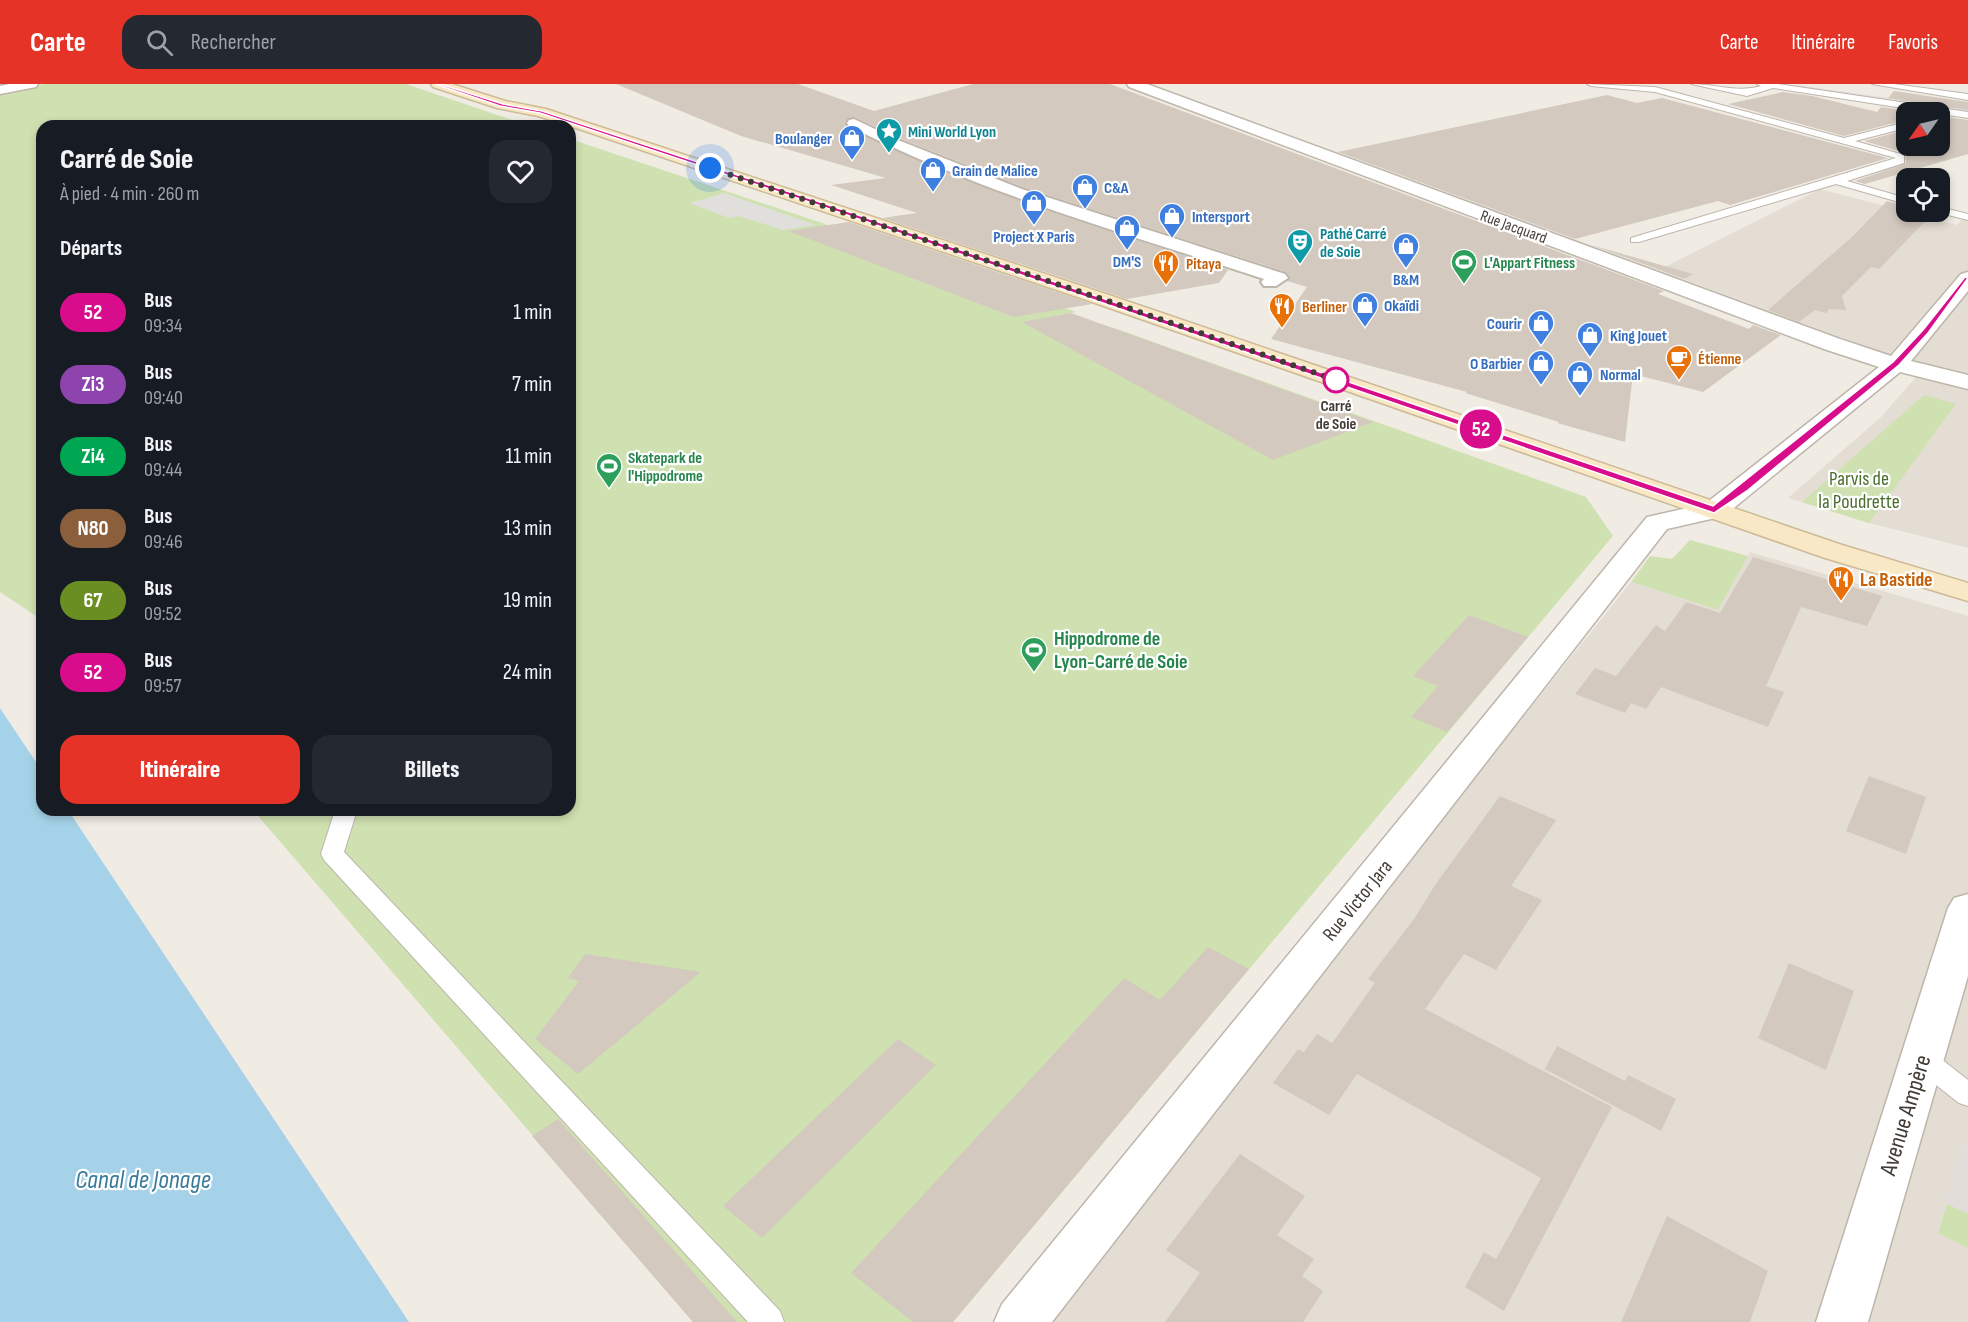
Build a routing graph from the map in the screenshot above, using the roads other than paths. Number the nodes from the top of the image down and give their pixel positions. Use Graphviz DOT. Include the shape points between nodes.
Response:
graph roads {
  1 [pos="30,84"];
  2 [pos="438,84"];
  3 [pos="470,84"];
  4 [pos="1134,84"];
  5 [pos="1591,84"];
  6 [pos="1761,84"];
  7 [pos="1876,84"];
  8 [pos="1691,86"];
  9 [pos="1772,86"];
  10 [pos="0,90"];
  11 [pos="1804,90"];
  12 [pos="1675,95"];
  13 [pos="1968,97"];
  14 [pos="541,112"];
  15 [pos="1896,113"];
  16 [pos="1968,115"];
  17 [pos="565,120"];
  18 [pos="854,123"];
  19 [pos="576,124"];
  20 [pos="1896,128"];
  21 [pos="1844,141"];
  22 [pos="1836,181"];
  23 [pos="1896,198"];
  24 [pos="1950,212"];
  25 [pos="1968,217"];
  26 [pos="1635,240"];
  27 [pos="1968,278"];
  28 [pos="1270,282"];
  29 [pos="1896,364"];
  30 [pos="1968,382"];
  31 [pos="1714,510"];
  32 [pos="1968,592"];
  33 [pos="344,816"];
  34 [pos="1968,908"];
  35 [pos="1922,1059"];
  36 [pos="1968,1095"];
  37 [pos="769,1322"];
  38 [pos="1020,1322"];
  39 [pos="1842,1322"];
  1 -- 10 [label="street"];
  2 -- 14 [label="main road" via="502,105"];
  3 -- 14 [label="main road" via="524,101"];
  4 -- 29 [label="street, Rue Jacquard" via="1832,344"];
  5 -- 12 [label="lane" via="1645,88"];
  6 -- 9 [label="lane"];
  7 -- 13 [label="lane"];
  8 -- 9 [label="lane" via="1747,93"];
  8 -- 12 [label="lane" via="1691,92"];
  9 -- 11 [label="lane"];
  11 -- 15 [label="lane"];
  11 -- 16 [label="lane"];
  12 -- 21 [label="lane"];
  14 -- 17 [label="main road"];
  18 -- 28 [label="street" via="893,143 1017,192 1280,278"];
  19 -- 31 [label="main road" via="1105,300"];
  20 -- 21 [label="lane"];
  21 -- 22 [label="lane" via="1894,154 1902,161"];
  22 -- 23 [label="lane"];
  22 -- 26 [label="lane"];
  24 -- 25 [label="lane"];
  27 -- 29 [label="street"];
  29 -- 30 [label="street, Rue Jacquard"];
  29 -- 31 [label="street"];
  31 -- 32 [label="main road"];
  31 -- 38 [label="street, Rue Victor Jara" via="1657,523"];
  33 -- 37 [label="lane" via="332,854"];
  34 -- 35 [label="street, Avenue Ampère"];
  35 -- 36 [label="lane"];
  35 -- 39 [label="street, Avenue Ampère"];
}
